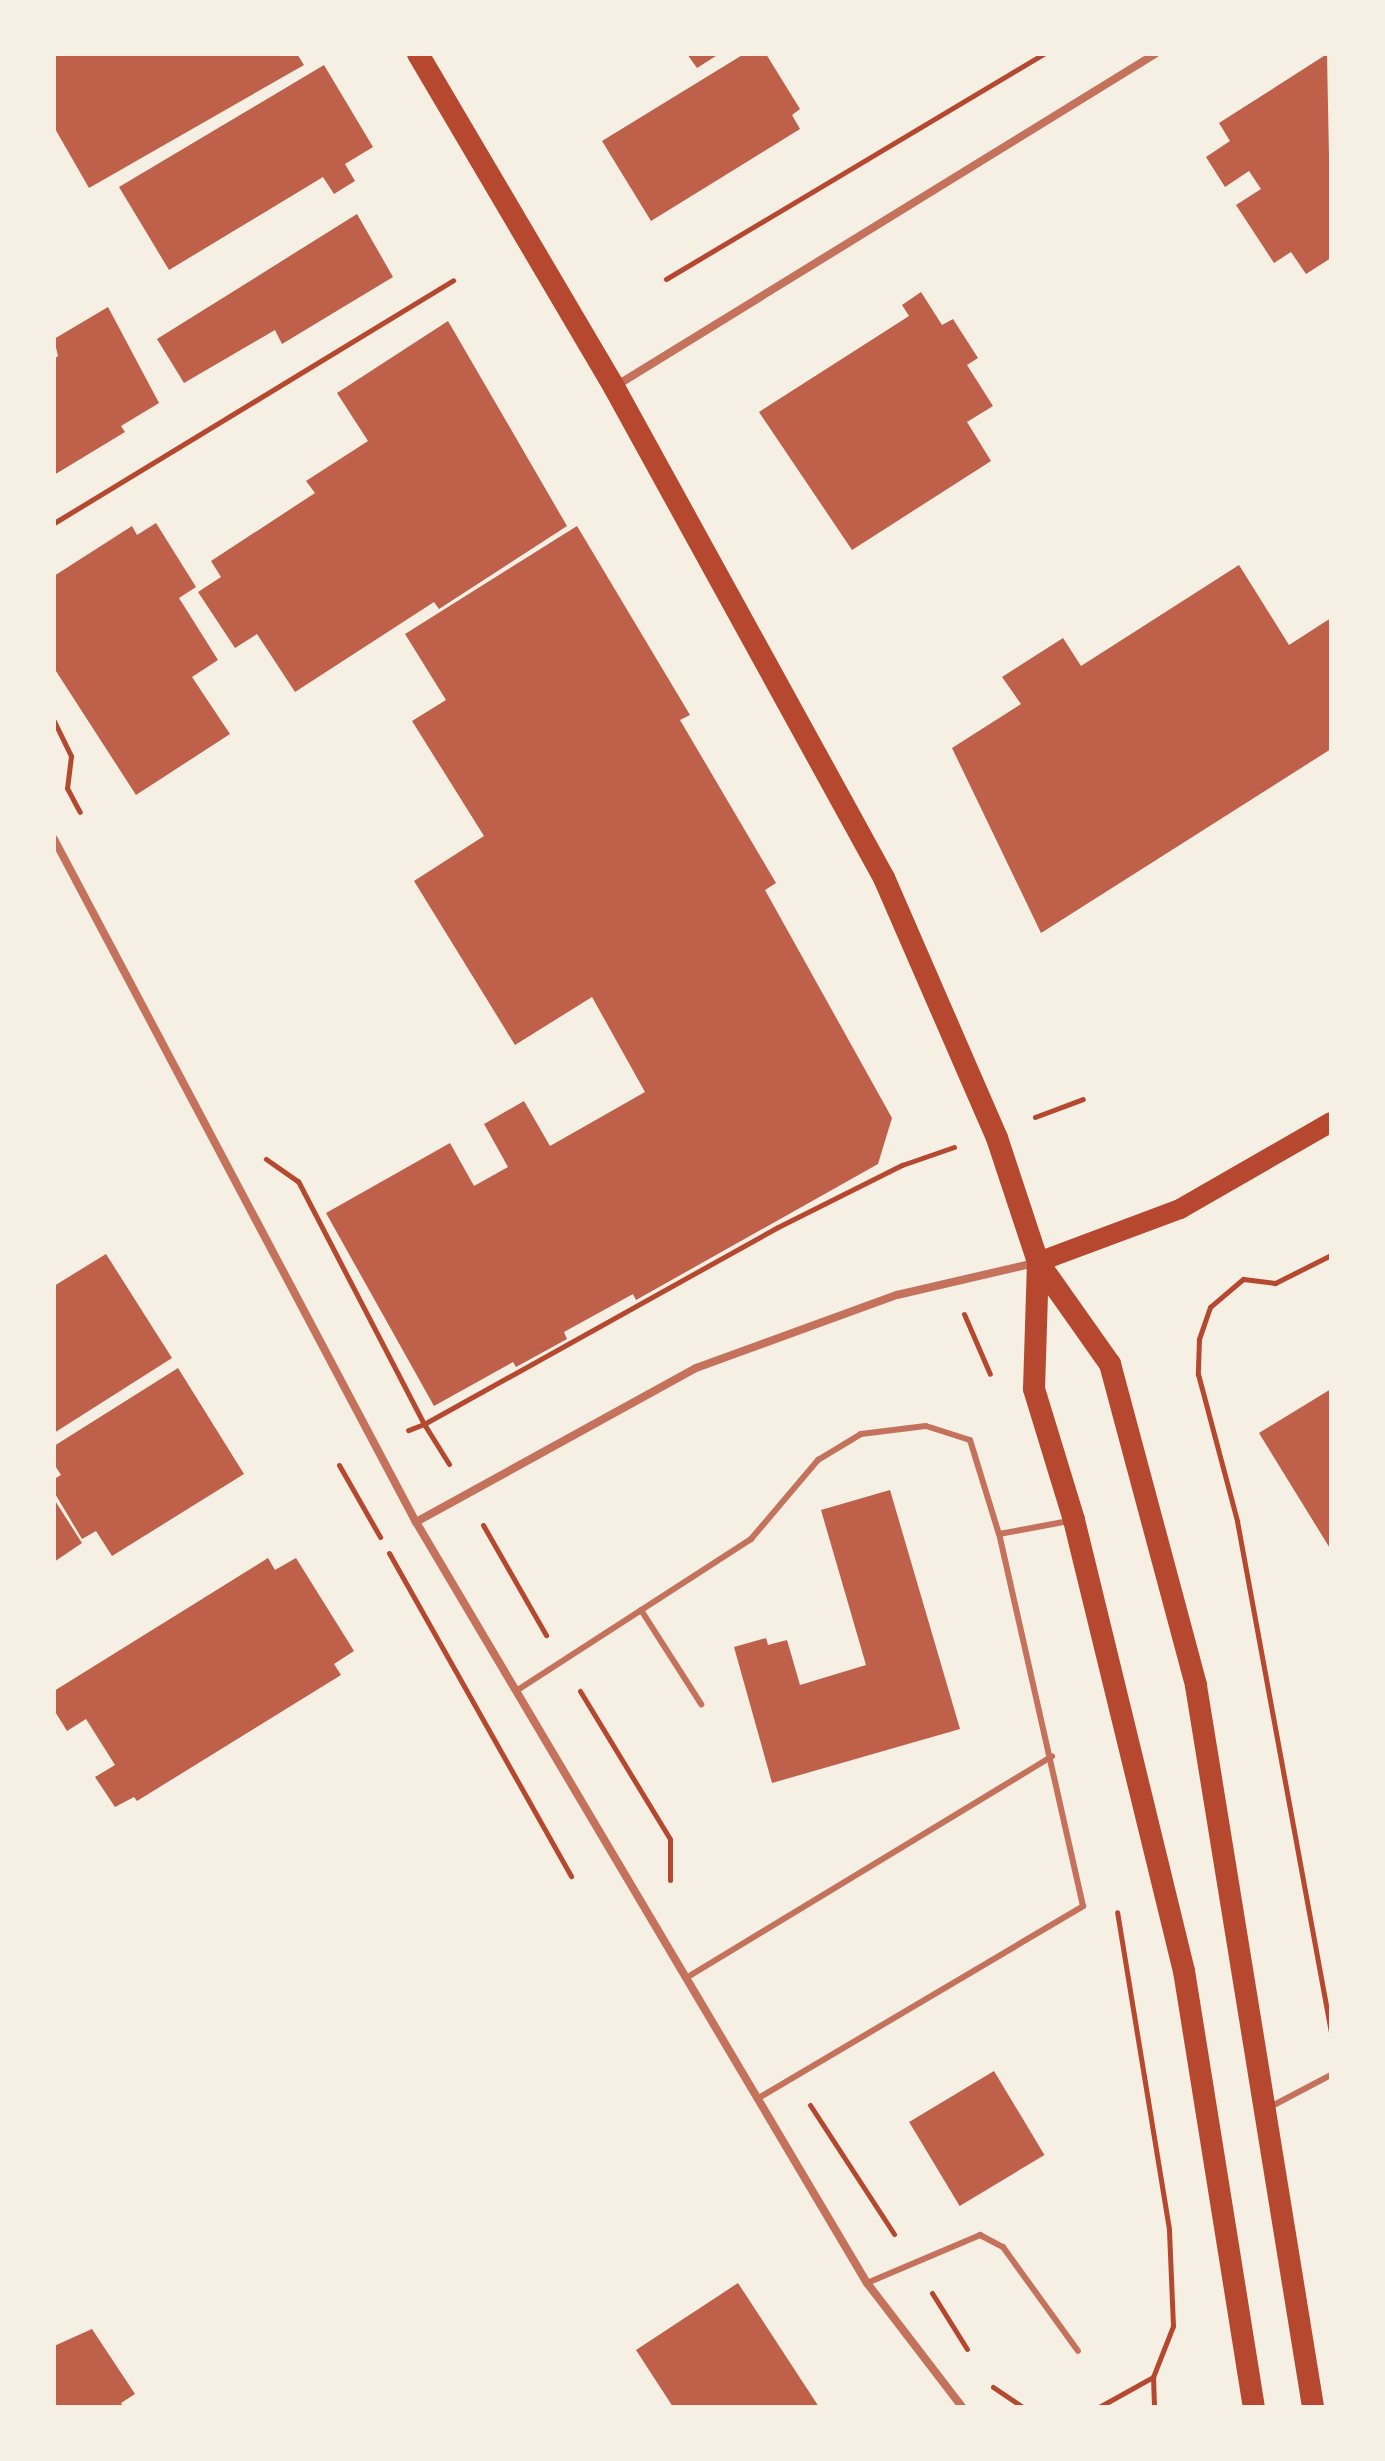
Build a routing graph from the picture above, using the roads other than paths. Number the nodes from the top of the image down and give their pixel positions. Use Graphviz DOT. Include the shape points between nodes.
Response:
graph roads {
  1 [pos="418,54"];
  2 [pos="1155,54"];
  3 [pos="614,387"];
  4 [pos="54,839"];
  5 [pos="1331,1122"];
  6 [pos="1038,1262"];
  7 [pos="1074,1520"];
  8 [pos="416,1522"];
  9 [pos="999,1534"];
  10 [pos="641,1610"];
  11 [pos="516,1691"];
  12 [pos="701,1704"];
  13 [pos="1052,1756"];
  14 [pos="686,1978"];
  15 [pos="1331,2075"];
  16 [pos="757,2099"];
  17 [pos="1267,2108"];
  18 [pos="867,2283"];
  19 [pos="1078,2351"];
  20 [pos="962,2407"];
  21 [pos="1254,2407"];
  22 [pos="1313,2407"];
  1 -- 3 [label="highway"];
  2 -- 3 [label="street"];
  3 -- 6 [label="highway" via="884,878 994,1133"];
  4 -- 8 [label="street"];
  5 -- 6 [label="main road" via="1180,1209"];
  6 -- 7 [label="highway" via="1034,1389"];
  6 -- 8 [label="street" via="897,1295 696,1368"];
  6 -- 17 [label="highway" via="1110,1364 1196,1686"];
  7 -- 9 [label="lane"];
  7 -- 21 [label="highway" via="1184,1971"];
  8 -- 11 [label="street"];
  9 -- 10 [label="lane" via="970,1440 926,1426 861,1434 818,1460 751,1539"];
  9 -- 13 [label="lane"];
  10 -- 11 [label="lane"];
  10 -- 12 [label="lane"];
  11 -- 14 [label="street"];
  13 -- 14 [label="lane"];
  13 -- 16 [label="lane" via="1083,1906"];
  14 -- 16 [label="street"];
  15 -- 17 [label="lane"];
  16 -- 18 [label="street"];
  17 -- 22 [label="highway"];
  18 -- 19 [label="lane" via="980,2235 1003,2247"];
  18 -- 20 [label="street"];
}
